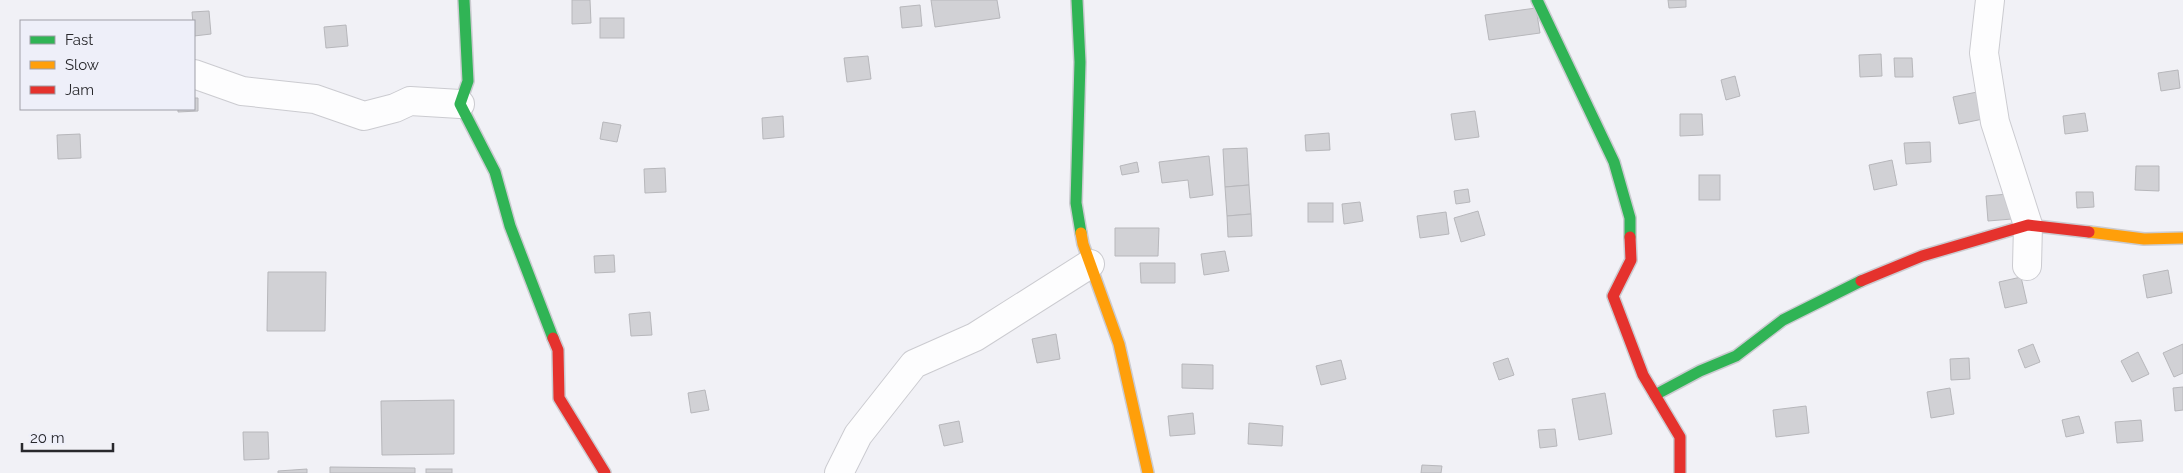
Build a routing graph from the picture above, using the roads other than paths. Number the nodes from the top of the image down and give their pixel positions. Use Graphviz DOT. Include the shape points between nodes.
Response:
graph roads {
  1 [pos="464,0"];
  2 [pos="1077,0"];
  3 [pos="1537,0"];
  4 [pos="1990,0"];
  5 [pos="195,74"];
  6 [pos="460,104"];
  7 [pos="2028,224"];
  8 [pos="2183,238"];
  9 [pos="1090,264"];
  10 [pos="2027,266"];
  11 [pos="1655,395"];
  12 [pos="605,473"];
  13 [pos="839,473"];
  14 [pos="1148,473"];
  15 [pos="1680,473"];
  1 -- 6 [label="street" via="468,81"];
  2 -- 9 [label="street" via="1080,62 1076,203"];
  3 -- 11 [label="street" via="1614,162 1630,218 1631,260 1613,296 1643,375"];
  4 -- 7 [label="street" via="1984,53 1995,122"];
  5 -- 6 [label="street" via="242,91 315,100 364,116 410,102"];
  6 -- 12 [label="street" via="495,172 510,226 558,350 559,398"];
  7 -- 8 [label="street" via="2144,239"];
  7 -- 10 [label="street"];
  7 -- 11 [label="street" via="1922,256 1860,281 1783,320 1736,356"];
  9 -- 13 [label="street" via="975,337 914,364 858,435"];
  9 -- 14 [label="street" via="1119,344"];
  11 -- 15 [label="street" via="1680,437"];
}
